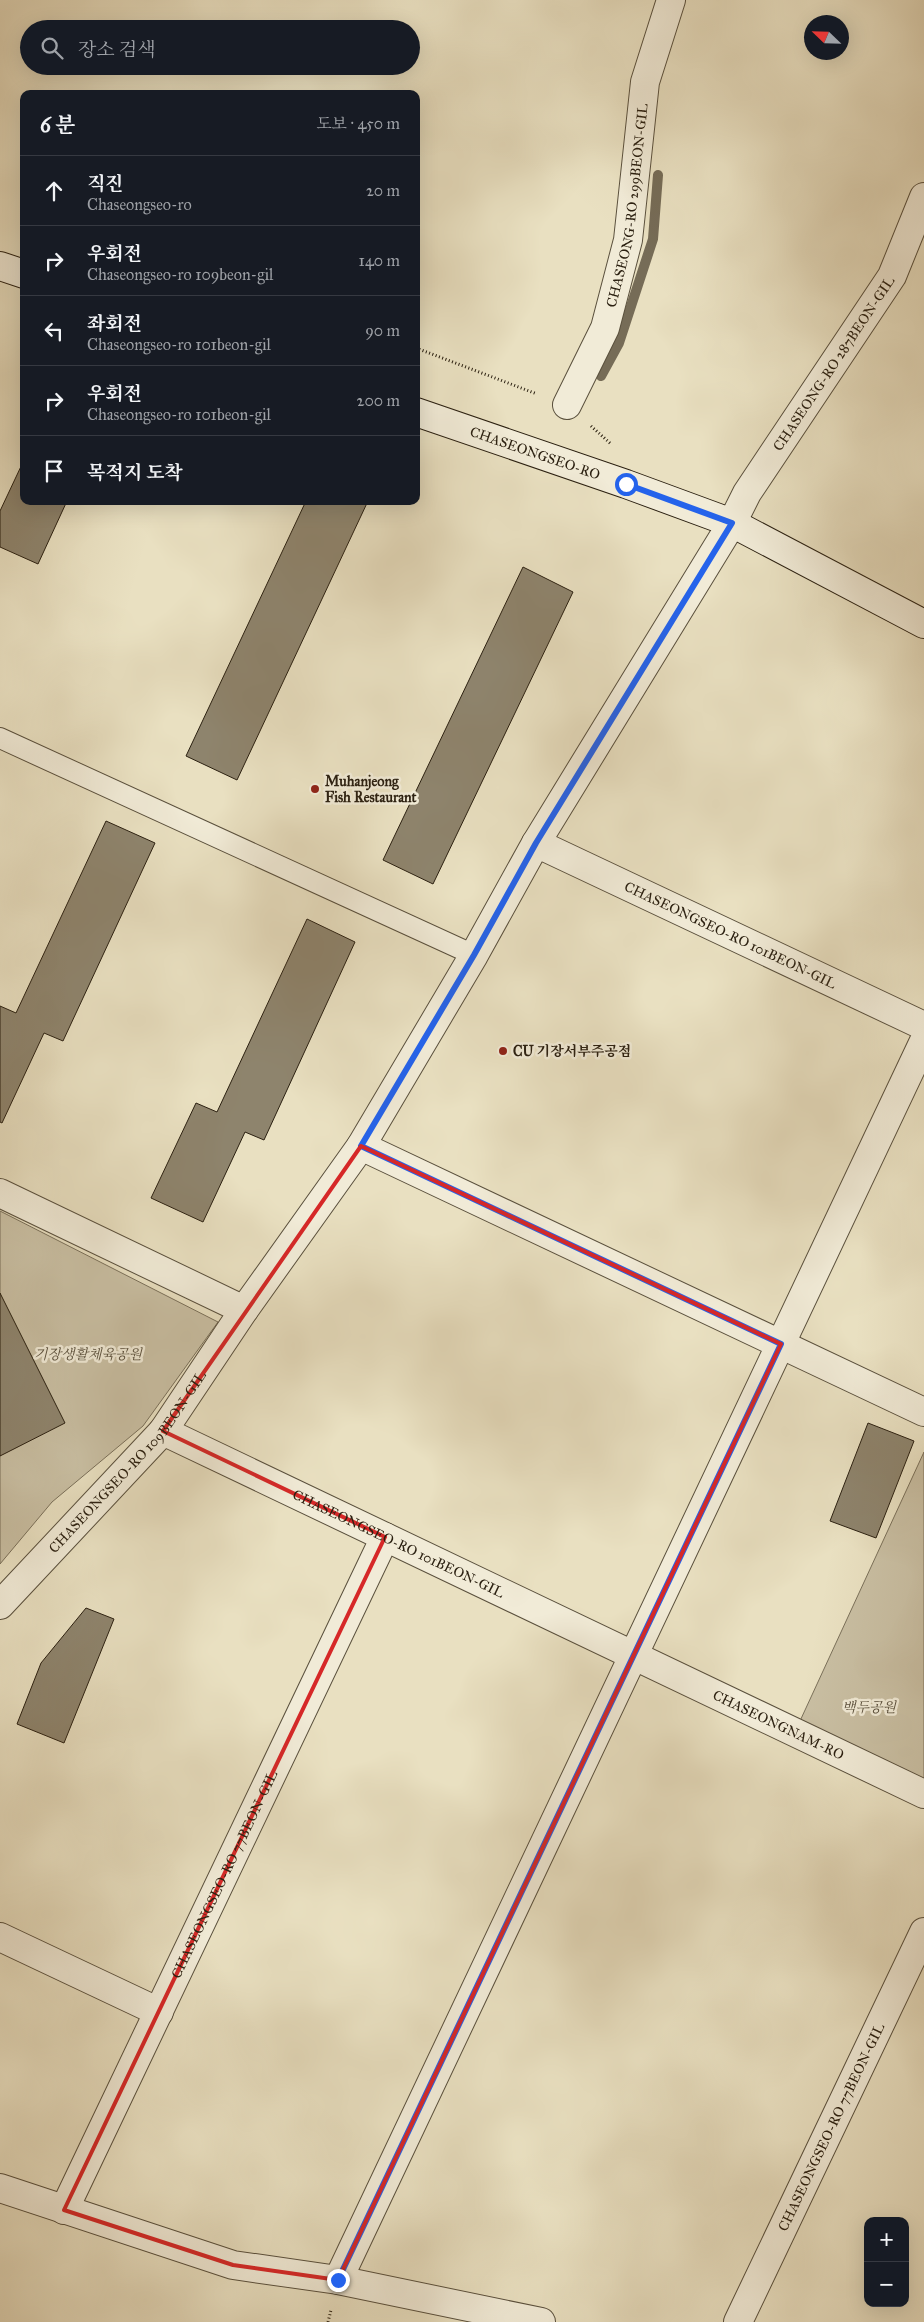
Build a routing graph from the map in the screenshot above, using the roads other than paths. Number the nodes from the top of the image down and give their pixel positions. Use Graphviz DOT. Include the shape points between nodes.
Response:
graph roads {
  1 [pos="671,0"];
  2 [pos="924,197"];
  3 [pos="919,227"];
  4 [pos="567,405"];
  5 [pos="420,413"];
  6 [pos="732,523"];
  7 [pos="924,624"];
  8 [pos="0,738"];
  9 [pos="536,843"];
  10 [pos="474,955"];
  11 [pos="924,1026"];
  12 [pos="924,1041"];
  13 [pos="361,1146"];
  14 [pos="0,1194"];
  15 [pos="244,1310"];
  16 [pos="781,1344"];
  17 [pos="924,1412"];
  18 [pos="163,1431"];
  19 [pos="385,1536"];
  20 [pos="0,1605"];
  21 [pos="634,1655"];
  22 [pos="924,1794"];
  23 [pos="924,1932"];
  24 [pos="0,1937"];
  25 [pos="158,2012"];
  26 [pos="0,2188"];
  27 [pos="64,2210"];
  28 [pos="338,2280"];
  29 [pos="541,2322"];
  30 [pos="738,2322"];
  1 -- 4 [label="street, CHASEONG-RO 299BEON-GIL" via="645,82 628,240 605,328"];
  2 -- 3 [label="street, CHASEONG-RO 287BEON-GIL"];
  3 -- 6 [label="street, CHASEONG-RO 287BEON-GIL" via="892,276 747,493"];
  5 -- 6 [label="street, CHASEONGSEO-RO"];
  6 -- 7 [label="street, CHASEONGSEO-RO"];
  6 -- 9 [label="street, CHASEONGSEO-RO 109BEON-GIL"];
  8 -- 10 [label="lane"];
  9 -- 10 [label="street, CHASEONGSEO-RO 109BEON-GIL"];
  9 -- 11 [label="street, CHASEONGSEO-RO 101BEON-GIL"];
  10 -- 13 [label="street, CHASEONGSEO-RO 109BEON-GIL"];
  12 -- 16 [label="street"];
  13 -- 15 [label="street, CHASEONGSEO-RO 109BEON-GIL"];
  13 -- 16 [label="street"];
  14 -- 15 [label="street"];
  15 -- 18 [label="street, CHASEONGSEO-RO 109BEON-GIL"];
  16 -- 17 [label="street"];
  16 -- 21 [label="street"];
  18 -- 19 [label="street, CHASEONGSEO-RO 101BEON-GIL"];
  18 -- 20 [label="street, CHASEONGSEO-RO 109BEON-GIL"];
  19 -- 21 [label="street, CHASEONGSEO-RO 101BEON-GIL"];
  19 -- 25 [label="street, CHASEONGSEO-RO 77BEON-GIL"];
  21 -- 22 [label="street, CHASEONGNAM-RO"];
  21 -- 28 [label="street"];
  23 -- 30 [label="street, CHASEONGSEO-RO 77BEON-GIL"];
  24 -- 25 [label="street"];
  25 -- 27 [label="street, CHASEONGSEO-RO 77BEON-GIL"];
  26 -- 27 [label="street"];
  27 -- 28 [label="street" via="233,2265"];
  28 -- 29 [label="street"];
}
